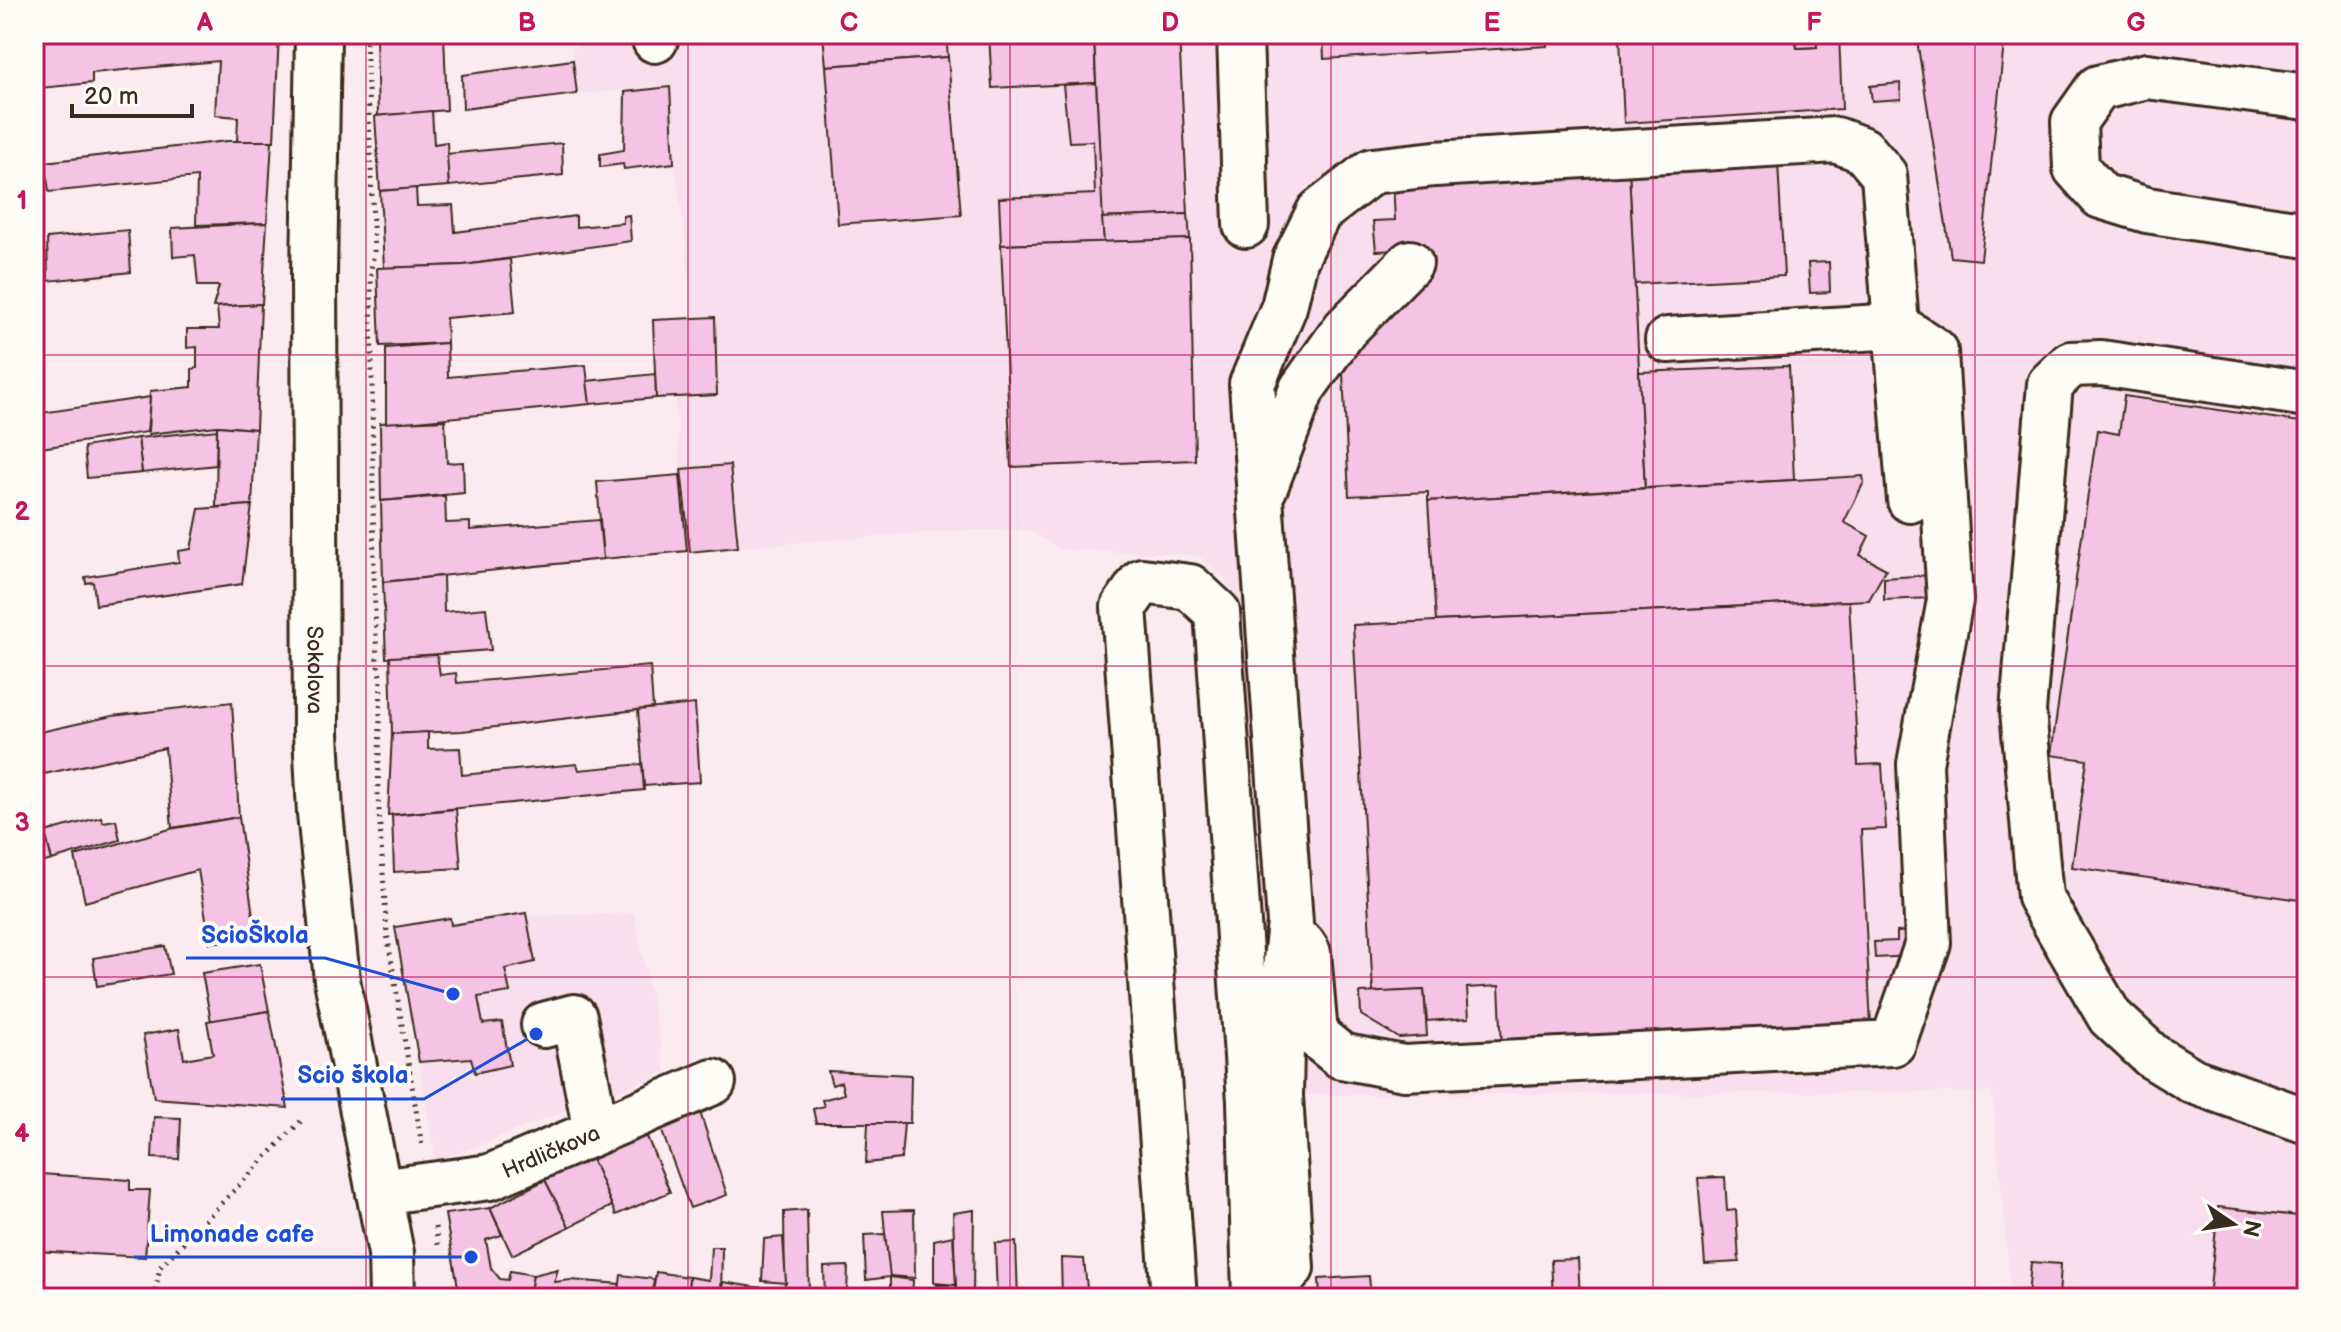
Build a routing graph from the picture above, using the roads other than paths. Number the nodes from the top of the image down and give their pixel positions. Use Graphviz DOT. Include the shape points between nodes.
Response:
graph roads {
  1 [pos="318,34"];
  2 [pos="1240,34"];
  3 [pos="2307,97"];
  4 [pos="1246,225"];
  5 [pos="2307,235"];
  6 [pos="1410,263"];
  7 [pos="1897,326"];
  8 [pos="1668,340"];
  9 [pos="2307,394"];
  10 [pos="1262,497"];
  11 [pos="1910,500"];
  12 [pos="1290,923"];
  13 [pos="544,1025"];
  14 [pos="713,1082"];
  15 [pos="2307,1121"];
  16 [pos="596,1131"];
  17 [pos="379,1192"];
  18 [pos="392,1298"];
  19 [pos="1174,1298"];
  20 [pos="1255,1298"];
  21 [pos="1267,1298"];
  1 -- 17 [label="street, Sokolova" via="320,813 337,980"];
  2 -- 4 [label="street"];
  3 -- 5 [label="street" via="2147,76 2098,88 2074,122 2076,168 2101,196 2147,210"];
  6 -- 10 [label="street" via="1345,329 1302,389"];
  7 -- 8 [label="street"];
  7 -- 10 [label="street" via="1884,175 1863,150 1836,140 1372,171 1319,212 1295,260 1284,307 1252,384"];
  7 -- 11 [label="street"];
  7 -- 12 [label="street" via="1935,351 1950,600 1920,764 1928,943 1893,1043 1404,1068 1341,1056 1315,1035 1308,953"];
  9 -- 15 [label="street" via="2101,363 2071,364 2050,384 2023,711 2040,897 2110,1017 2152,1056 2193,1081"];
  10 -- 12 [label="street"];
  12 -- 21 [label="street" via="1280,1096 1291,1268"];
  13 -- 16 [label="street" via="574,1017"];
  14 -- 16 [label="street, Hrdličkova"];
  16 -- 17 [label="street, Hrdličkova" via="490,1177"];
  17 -- 18 [label="street, Sokolova" via="391,1253"];
  19 -- 20 [label="street" via="1124,607 1142,581 1190,587 1217,612 1250,1101"];
}
